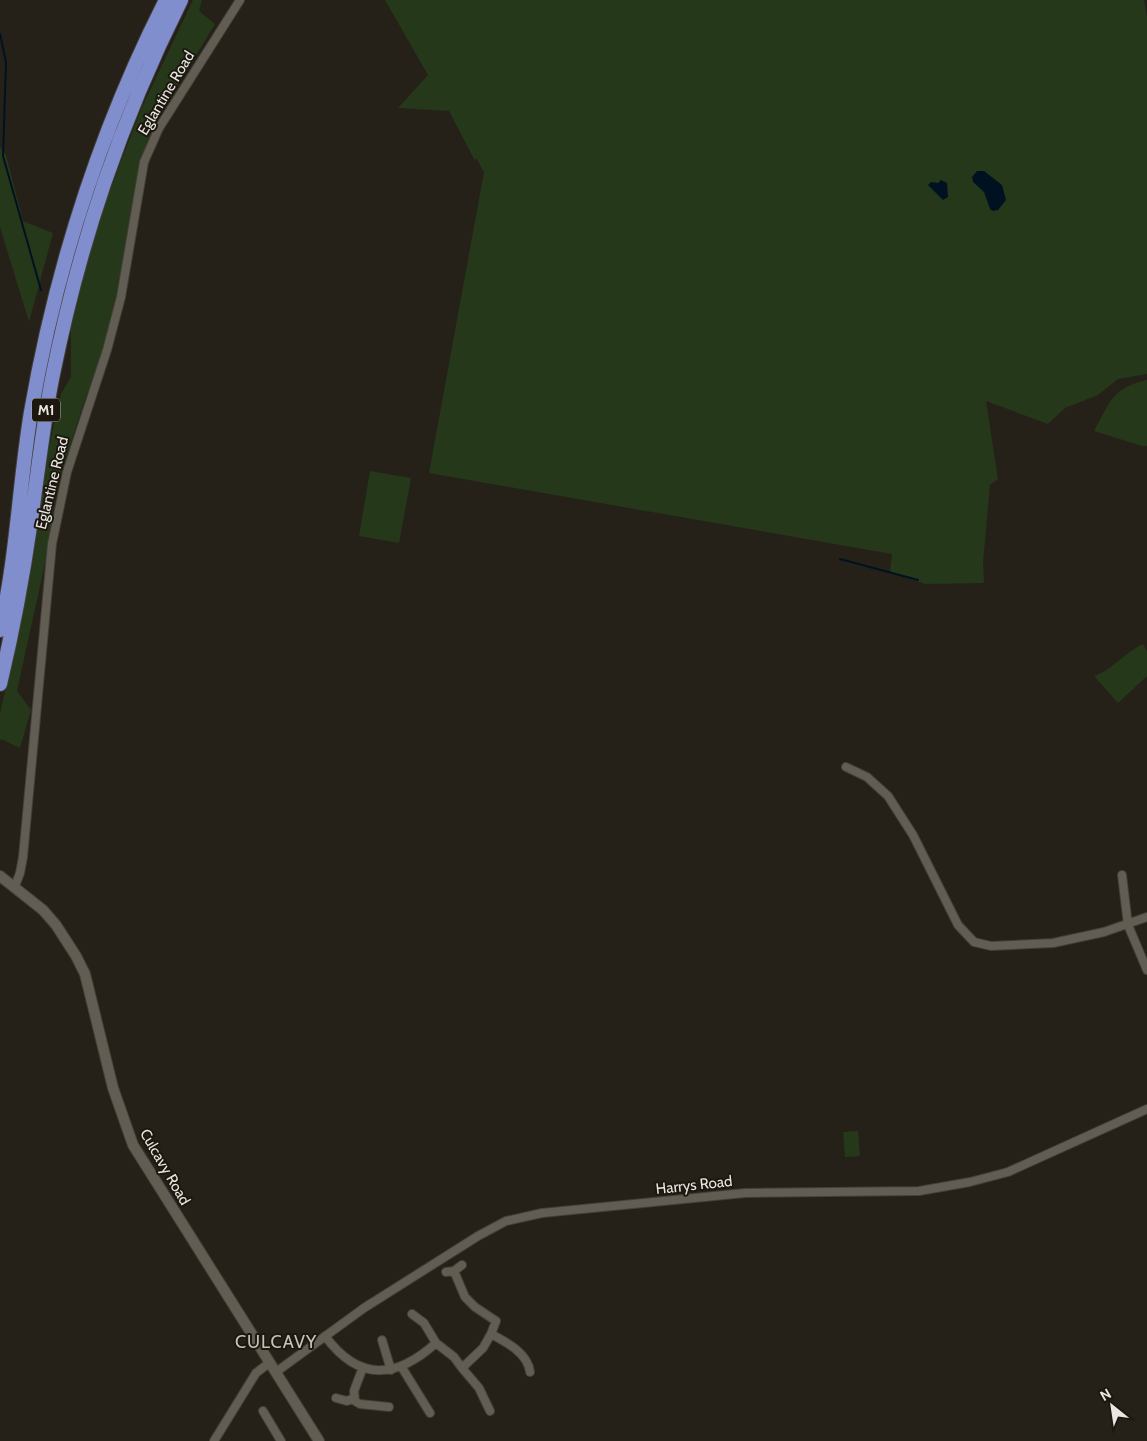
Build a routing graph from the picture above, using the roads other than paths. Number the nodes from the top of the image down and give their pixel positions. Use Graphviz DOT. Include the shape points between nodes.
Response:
graph roads {
  1 [pos="166,0"];
  2 [pos="181,0"];
  3 [pos="240,0"];
  4 [pos="0,630"];
  5 [pos="0,684"];
  6 [pos="846,767"];
  7 [pos="1122,874"];
  8 [pos="0,876"];
  9 [pos="15,886"];
  10 [pos="1147,917"];
  11 [pos="1128,924"];
  12 [pos="1147,970"];
  13 [pos="1147,1109"];
  14 [pos="462,1265"];
  15 [pos="454,1271"];
  16 [pos="446,1272"];
  17 [pos="412,1314"];
  18 [pos="491,1334"];
  19 [pos="324,1336"];
  20 [pos="382,1340"];
  21 [pos="436,1343"];
  22 [pos="270,1363"];
  23 [pos="401,1366"];
  24 [pos="363,1367"];
  25 [pos="462,1368"];
  26 [pos="391,1370"];
  27 [pos="276,1372"];
  28 [pos="530,1372"];
  29 [pos="336,1398"];
  30 [pos="354,1398"];
  31 [pos="389,1407"];
  32 [pos="263,1410"];
  33 [pos="490,1411"];
  34 [pos="430,1413"];
  35 [pos="214,1441"];
  36 [pos="281,1441"];
  37 [pos="319,1441"];
  1 -- 4 [label="highway, M1" via="115,109 61,273 31,414"];
  2 -- 5 [label="highway, M1" via="147,70 91,216 49,392 15,622"];
  3 -- 9 [label="street, Eglantine Road" via="159,128 144,162 121,297 59,502 52,544 22,857"];
  6 -- 11 [label="street" via="868,777 888,796 913,835 958,925 974,942 991,946 1053,943"];
  7 -- 11 [label="street"];
  8 -- 9 [label="street, Culcavy Road"];
  9 -- 22 [label="street, Culcavy Road" via="43,910 76,956 85,974 113,1088 133,1145"];
  10 -- 11 [label="street"];
  11 -- 12 [label="street"];
  13 -- 19 [label="street, Harrys Road" via="1008,1172 946,1188 745,1193 542,1213 514,1219 423,1270"];
  14 -- 15 [label="street"];
  15 -- 16 [label="street"];
  15 -- 18 [label="street" via="465,1297 496,1321"];
  17 -- 21 [label="street" via="424,1323"];
  18 -- 25 [label="street" via="483,1348"];
  18 -- 28 [label="street" via="521,1354"];
  19 -- 24 [label="street" via="341,1354"];
  19 -- 27 [label="street, Harrys Road"];
  20 -- 26 [label="street"];
  21 -- 23 [label="street" via="414,1361"];
  21 -- 25 [label="street"];
  22 -- 27 [label="street, Culcavy Road"];
  22 -- 35 [label="street" via="256,1373"];
  23 -- 26 [label="street"];
  23 -- 34 [label="street"];
  24 -- 26 [label="street" via="378,1372"];
  24 -- 30 [label="street"];
  25 -- 33 [label="street" via="479,1388"];
  27 -- 37 [label="street, Culcavy Road"];
  29 -- 30 [label="street" via="347,1401"];
  30 -- 31 [label="street" via="360,1404"];
  32 -- 36 [label="street"];
}
